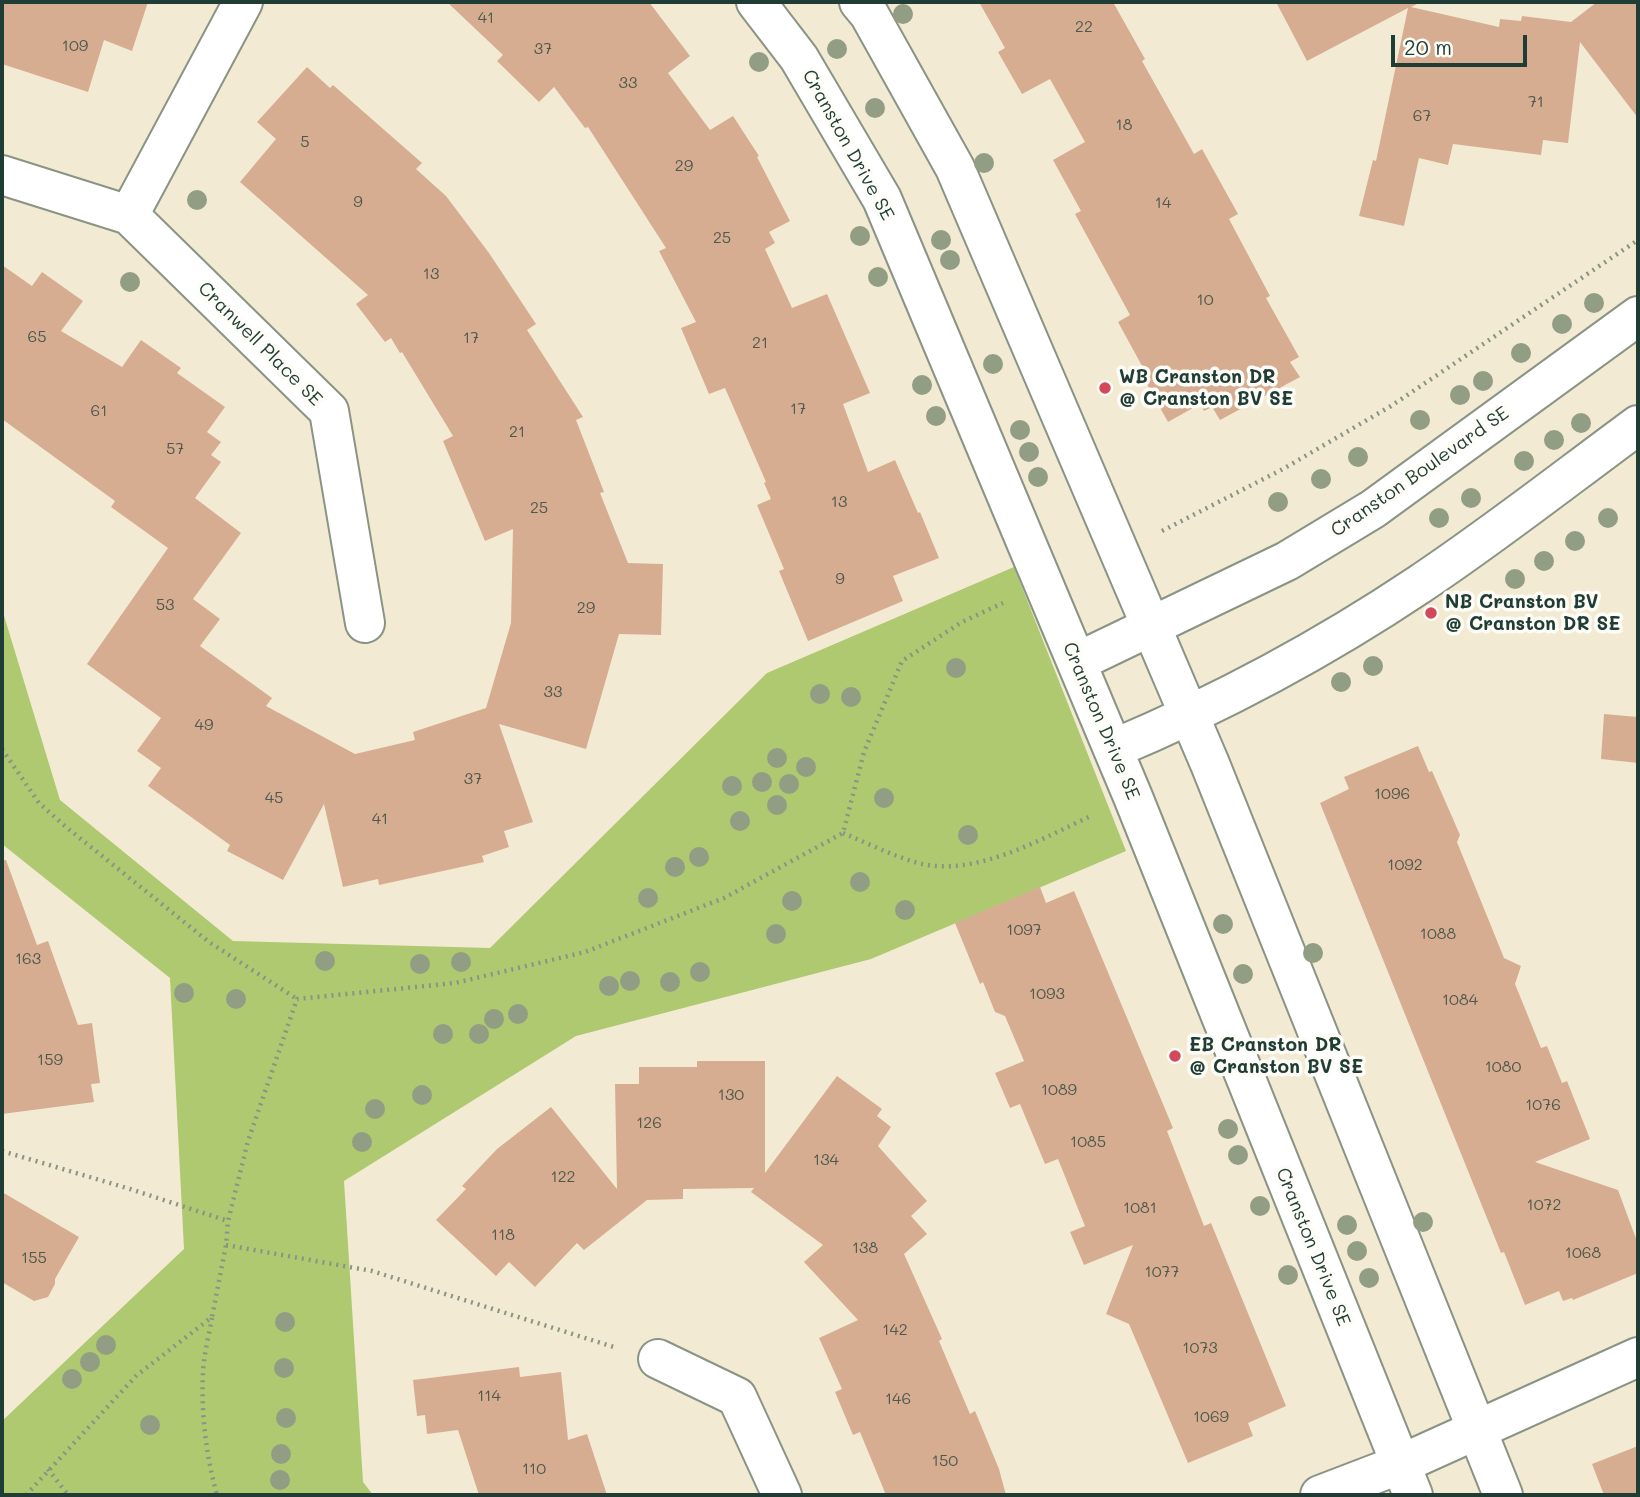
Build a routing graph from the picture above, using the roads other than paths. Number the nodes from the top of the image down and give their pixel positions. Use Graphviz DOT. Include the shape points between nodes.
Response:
graph roads {
  1 [pos="243,2"];
  2 [pos="755,2"];
  3 [pos="859,2"];
  4 [pos="2,175"];
  5 [pos="129,215"];
  6 [pos="1638,316"];
  7 [pos="1638,425"];
  8 [pos="365,623"];
  9 [pos="1151,628"];
  10 [pos="1077,662"];
  11 [pos="1189,717"];
  12 [pos="1113,749"];
  13 [pos="1638,1357"];
  14 [pos="657,1359"];
  15 [pos="1478,1428"];
  16 [pos="1407,1480"];
  17 [pos="782,1495"];
  18 [pos="1320,1495"];
  19 [pos="1503,1495"];
  1 -- 5 [label="street"];
  2 -- 10 [label="street, Cranston Drive SE" via="799,58 882,199"];
  3 -- 9 [label="street" via="955,168"];
  4 -- 5 [label="street, Cranwell Place SE"];
  5 -- 8 [label="street, Cranwell Place SE" via="329,411"];
  6 -- 9 [label="street, Cranston Boulevard SE" via="1373,509 1287,561"];
  7 -- 11 [label="street" via="1421,583 1322,645"];
  9 -- 10 [label="street, Cranston Boulevard SE"];
  9 -- 11 [label="street"];
  10 -- 12 [label="street, Cranston Drive SE"];
  11 -- 12 [label="street"];
  11 -- 15 [label="street"];
  12 -- 16 [label="street, Cranston Drive SE"];
  13 -- 15 [label="street"];
  14 -- 17 [label="street" via="737,1397"];
  15 -- 16 [label="street"];
  15 -- 19 [label="street"];
  16 -- 18 [label="street"];
}
